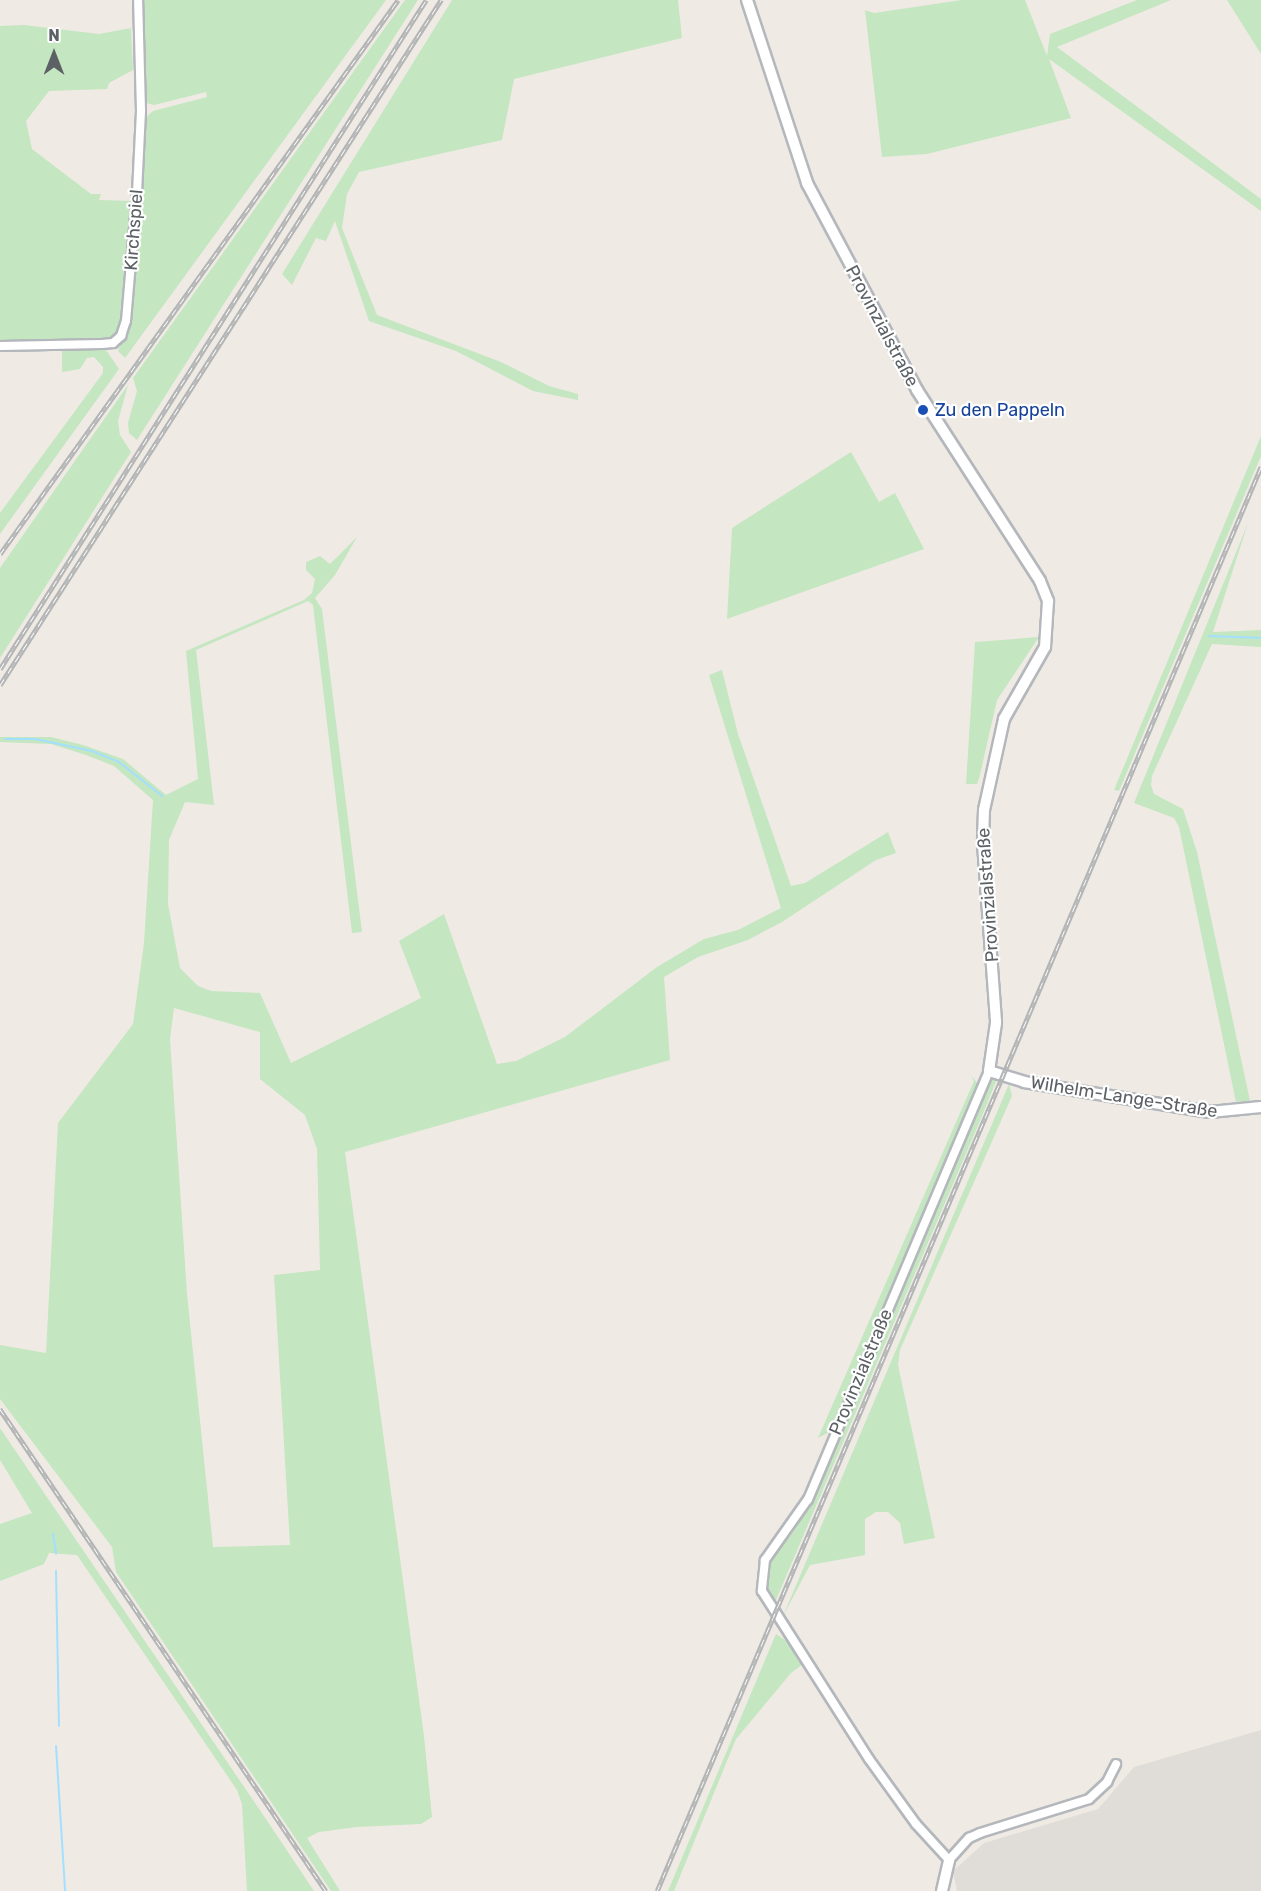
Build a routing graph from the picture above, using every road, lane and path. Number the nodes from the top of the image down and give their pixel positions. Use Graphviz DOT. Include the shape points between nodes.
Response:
graph roads {
  1 [pos="138,0"];
  2 [pos="747,0"];
  3 [pos="0,346"];
  4 [pos="989,1071"];
  5 [pos="1261,1107"];
  6 [pos="1116,1764"];
  7 [pos="949,1860"];
  8 [pos="942,1891"];
  1 -- 3 [label="street, Kirchspiel" via="139,148 126,321 113,343"];
  2 -- 4 [label="street, Provinzialstraße" via="807,183 917,390 1040,581 1048,601 1045,647 1004,719 986,800 983,844 996,1023"];
  4 -- 5 [label="street, Wilhelm-Lange-Straße" via="1024,1082 1210,1112"];
  4 -- 7 [label="street, Provinzialstraße" via="808,1499 765,1560 761,1575 766,1601 809,1660 869,1759 916,1824"];
  6 -- 7 [label="street" via="1107,1782 1089,1798 980,1833 969,1838"];
  7 -- 8 [label="street"];
}
